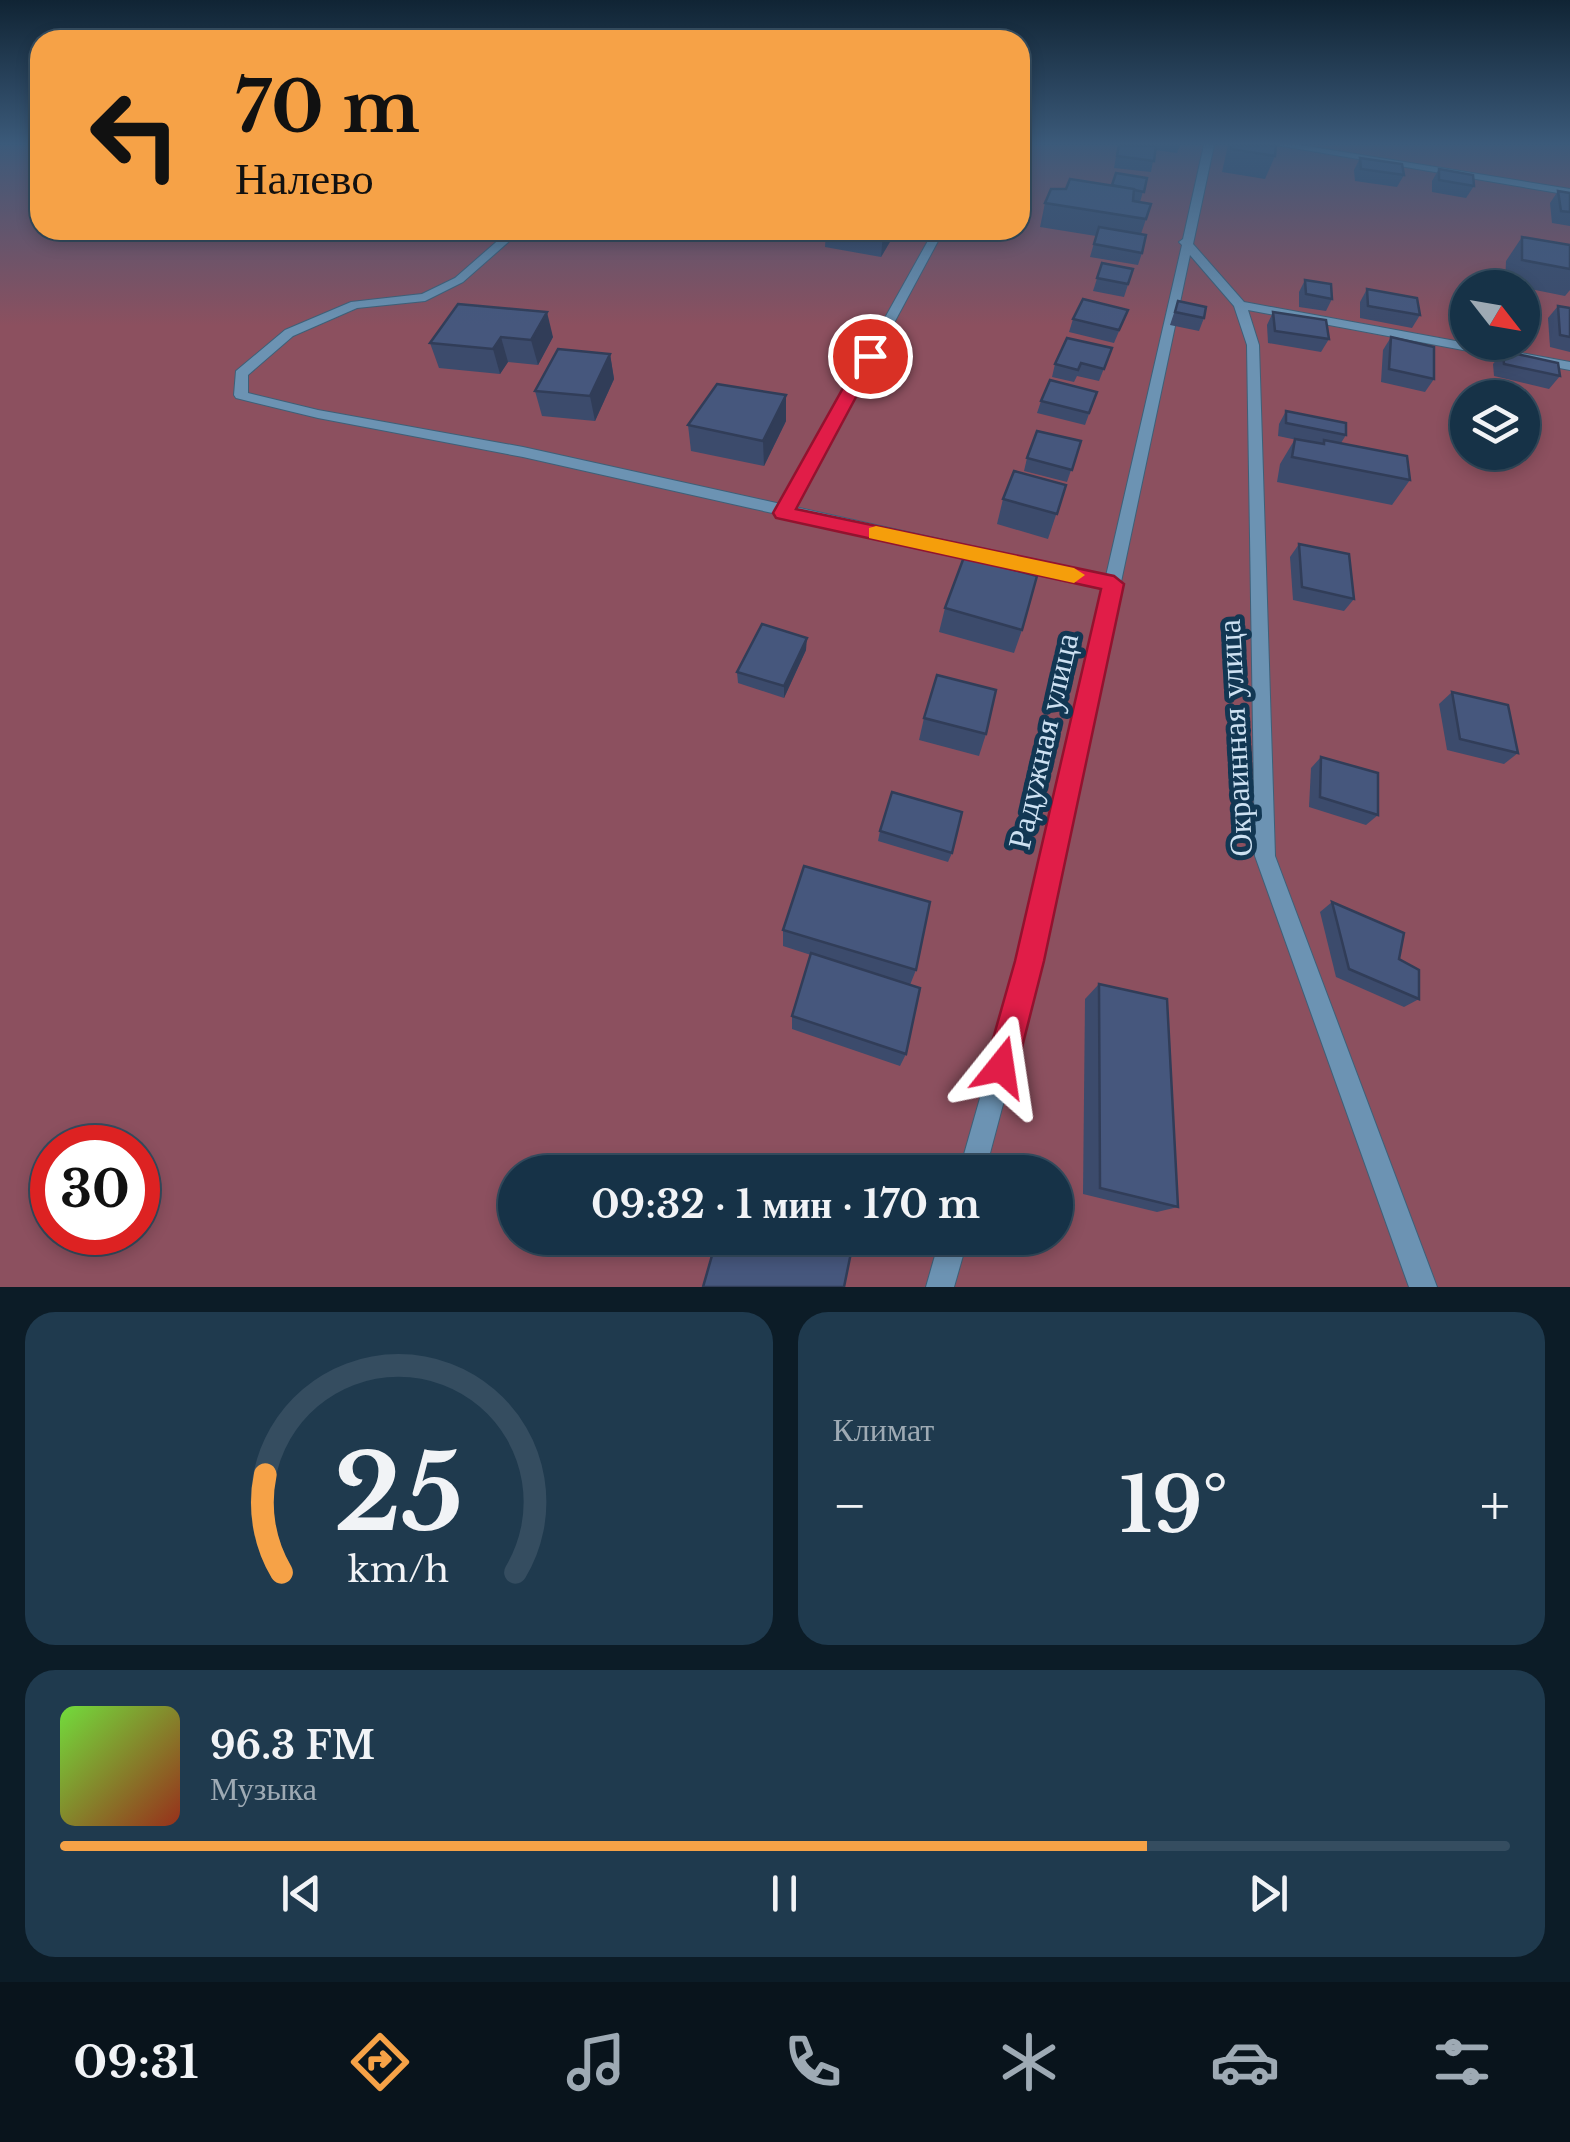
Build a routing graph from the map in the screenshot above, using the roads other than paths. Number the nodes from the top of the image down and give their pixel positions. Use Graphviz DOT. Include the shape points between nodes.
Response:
graph roads {
  1 [pos="1194,205"];
  2 [pos="505,240"];
  3 [pos="934,240"];
  4 [pos="1185,242"];
  5 [pos="1240,305"];
  6 [pos="1570,366"];
  7 [pos="784,513"];
  8 [pos="1114,584"];
  9 [pos="977,1155"];
  10 [pos="949,1255"];
  11 [pos="940,1287"];
  12 [pos="1424,1287"];
  1 -- 4 [label="street, Радужная улица"];
  2 -- 7 [label="street" via="459,280 425,297 355,305 289,333 241,374 241,395"];
  3 -- 7 [label="street"];
  4 -- 5 [label="street, Окраинная улица"];
  4 -- 8 [label="street, Радужная улица"];
  5 -- 6 [label="street"];
  5 -- 12 [label="street, Окраинная улица" via="1252,345 1265,856"];
  7 -- 8 [label="street"];
  8 -- 9 [label="street, Радужная улица" via="1030,961"];
  10 -- 11 [label="street"];
}
